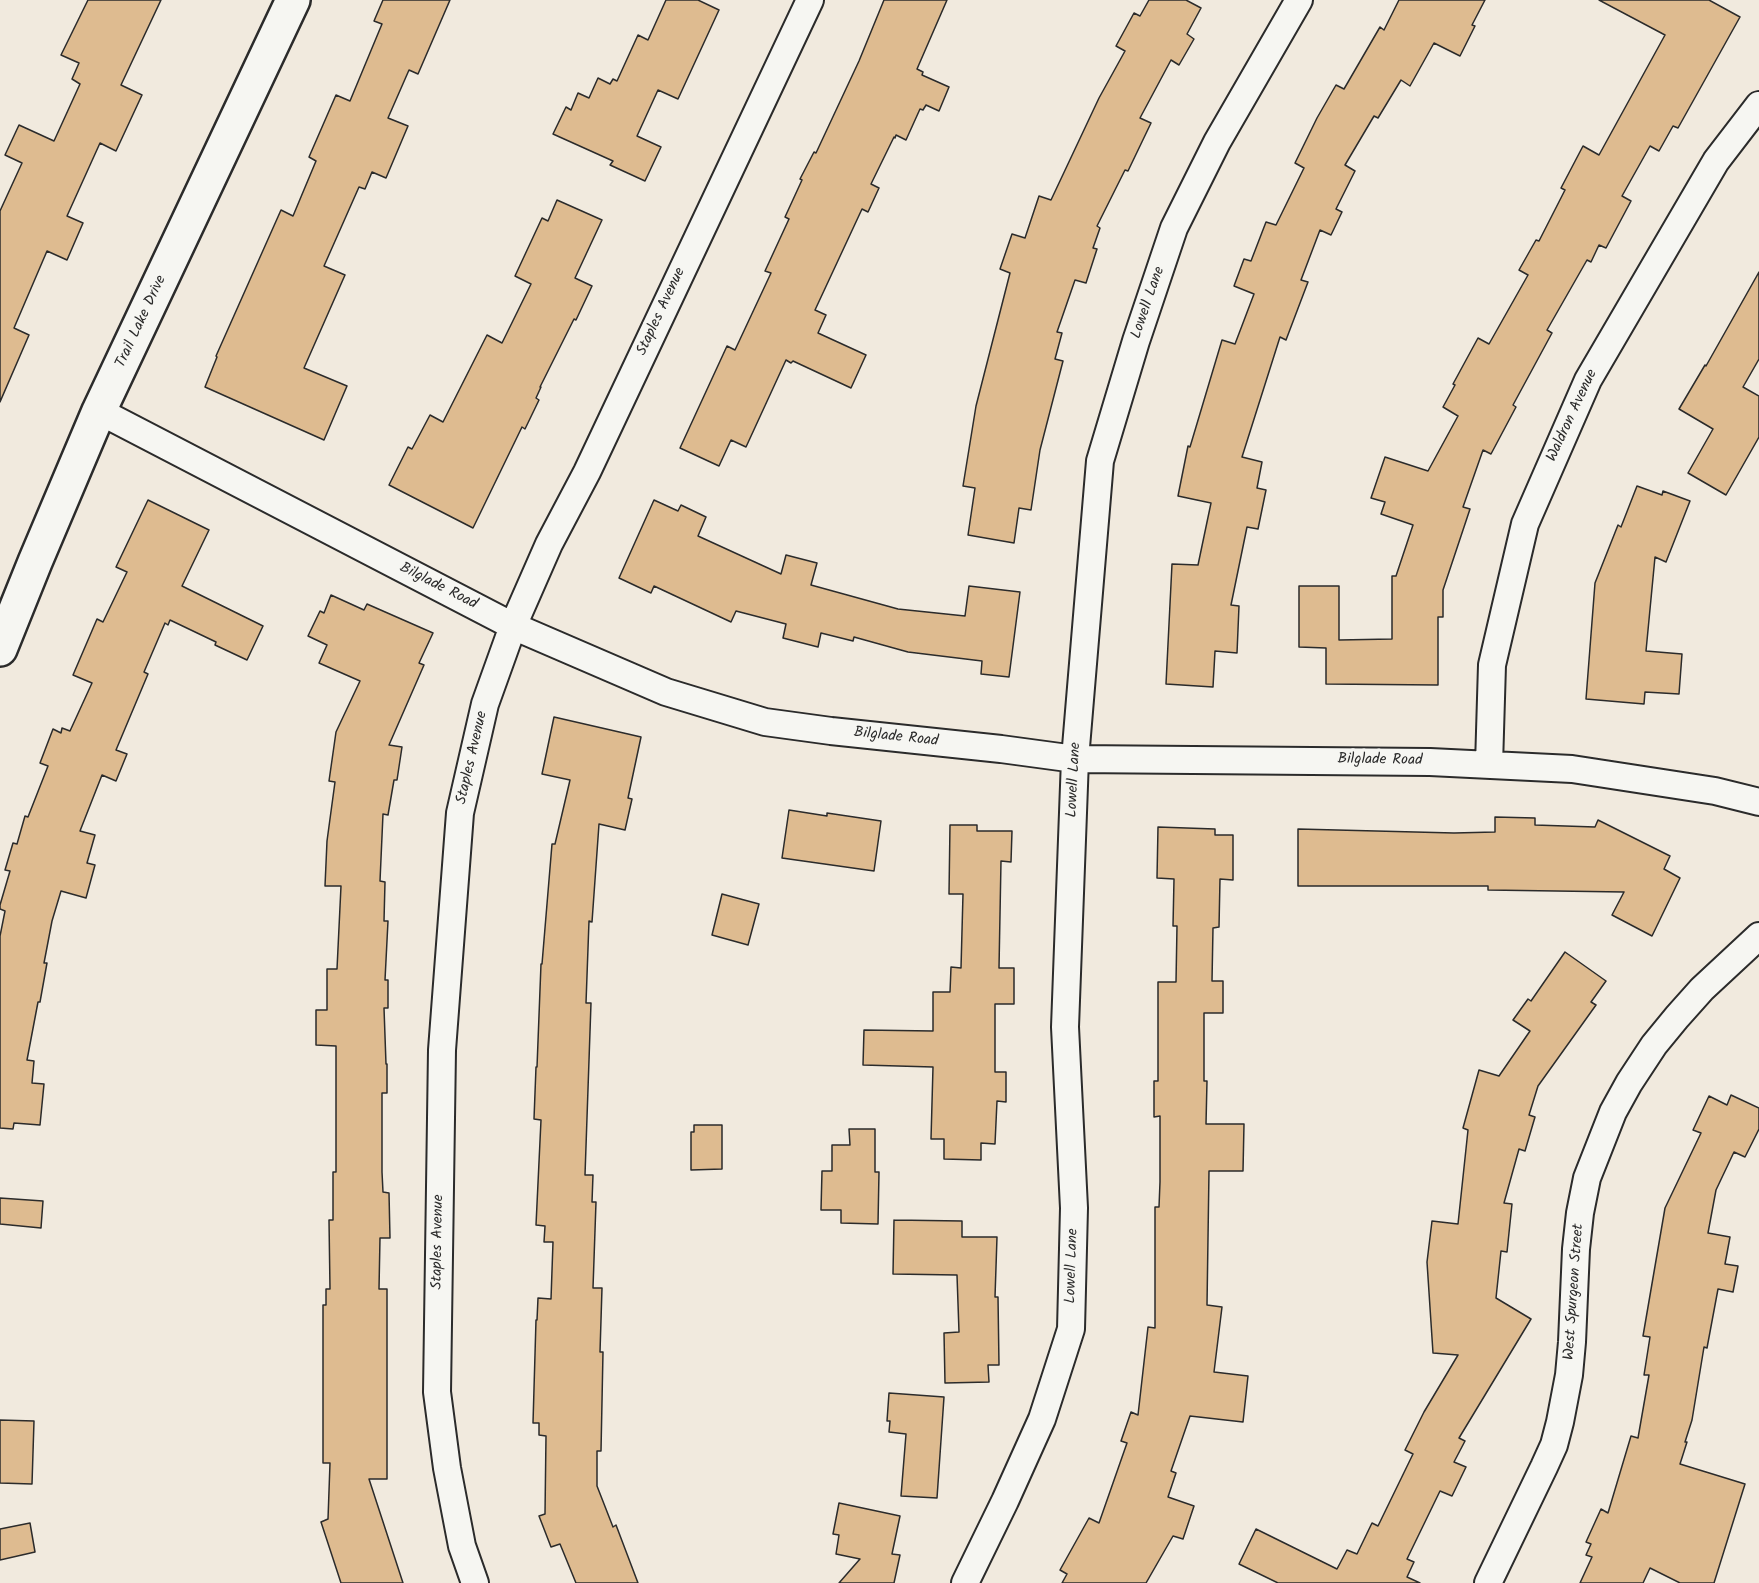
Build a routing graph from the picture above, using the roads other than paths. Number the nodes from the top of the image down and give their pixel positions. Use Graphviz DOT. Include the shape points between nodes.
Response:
graph roads {
  1 [pos="293,0"];
  2 [pos="810,0"];
  3 [pos="1299,0"];
  4 [pos="1759,105"];
  5 [pos="99,411"];
  6 [pos="513,626"];
  7 [pos="0,648"];
  8 [pos="1075,759"];
  9 [pos="1489,765"];
  10 [pos="1759,802"];
  11 [pos="1759,936"];
  12 [pos="475,1583"];
  13 [pos="965,1583"];
  14 [pos="1488,1583"];
  1 -- 5 [label="street, Trail Lake Drive"];
  2 -- 6 [label="street, Staples Avenue"];
  3 -- 8 [label="street, Lowell Lane" via="1217,142 1174,228 1103,450"];
  4 -- 9 [label="street, Waldron Avenue" via="1716,161 1588,380 1525,524 1492,665"];
  5 -- 6 [label="street, Bilglade Road"];
  5 -- 7 [label="street, Trail Lake Drive"];
  6 -- 8 [label="street, Bilglade Road" via="666,692 765,722"];
  6 -- 12 [label="street, Staples Avenue" via="485,704 460,813 442,1050 437,1392 462,1546"];
  8 -- 9 [label="street, Bilglade Road"];
  8 -- 13 [label="street, Lowell Lane" via="1065,1027 1074,1208 1071,1329 1042,1419"];
  9 -- 10 [label="street, Bilglade Road" via="1572,769 1715,791"];
  11 -- 14 [label="street, West Spurgeon Street" via="1677,1017 1654,1045 1613,1112 1587,1178 1580,1213 1571,1353 1554,1445"];
}
